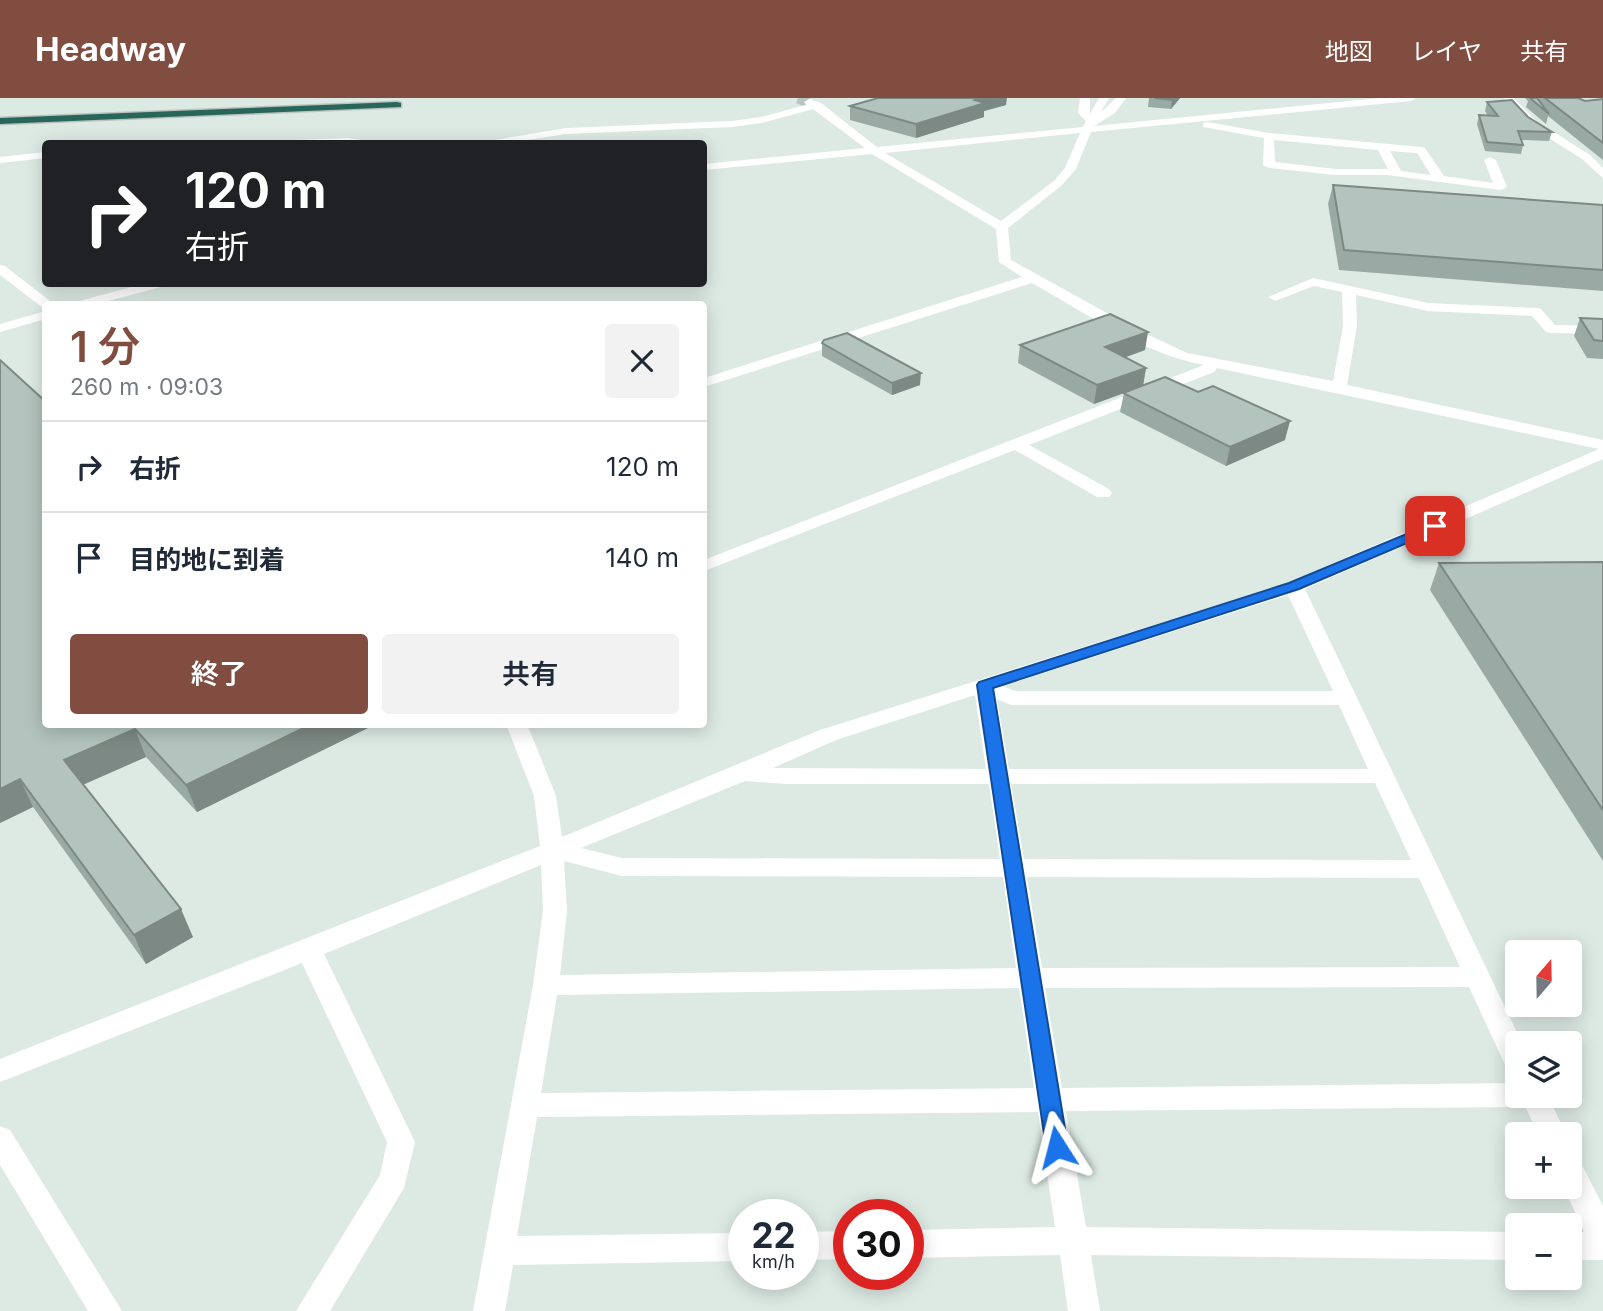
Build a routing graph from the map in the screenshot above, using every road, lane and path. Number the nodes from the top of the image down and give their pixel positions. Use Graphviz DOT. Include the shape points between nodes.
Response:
graph roads {
  1 [pos="1085,98"];
  2 [pos="1104,98"];
  3 [pos="1121,98"];
  4 [pos="1411,98"];
  5 [pos="1509,98"];
  6 [pos="219,100"];
  7 [pos="397,102"];
  8 [pos="0,112"];
  9 [pos="847,115"];
  10 [pos="835,118"];
  11 [pos="0,120"];
  12 [pos="1181,120"];
  13 [pos="1089,125"];
  14 [pos="1269,136"];
  15 [pos="504,140"];
  16 [pos="1382,147"];
  17 [pos="875,151"];
  18 [pos="42,155"];
  19 [pos="0,160"];
  20 [pos="1490,160"];
  21 [pos="707,167"];
  22 [pos="1391,173"];
  23 [pos="1603,174"];
  24 [pos="1441,181"];
  25 [pos="1002,227"];
  26 [pos="0,269"];
  27 [pos="1032,278"];
  28 [pos="145,287"];
  29 [pos="1349,291"];
  30 [pos="1275,297"];
  31 [pos="43,301"];
  32 [pos="95,301"];
  33 [pos="42,317"];
  34 [pos="0,328"];
  35 [pos="1603,330"];
  36 [pos="1212,363"];
  37 [pos="707,382"];
  38 [pos="1339,388"];
  39 [pos="1016,444"];
  40 [pos="1603,445"];
  41 [pos="1603,453"];
  42 [pos="1103,493"];
  43 [pos="707,565"];
  44 [pos="1294,586"];
  45 [pos="984,685"];
  46 [pos="1345,698"];
  47 [pos="518,728"];
  48 [pos="743,773"];
  49 [pos="998,775"];
  50 [pos="1382,776"];
  51 [pos="552,850"];
  52 [pos="1012,869"];
  53 [pos="1426,869"];
  54 [pos="309,950"];
  55 [pos="1477,977"];
  56 [pos="1030,978"];
  57 [pos="546,985"];
  58 [pos="1505,1036"];
  59 [pos="0,1071"];
  60 [pos="1505,1095"];
  61 [pos="1050,1099"];
  62 [pos="525,1105"];
  63 [pos="0,1139"];
  64 [pos="1582,1195"];
  65 [pos="1603,1238"];
  66 [pos="1073,1241"];
  67 [pos="924,1244"];
  68 [pos="1505,1246"];
  69 [pos="1582,1246"];
  70 [pos="1603,1246"];
  71 [pos="728,1247"];
  72 [pos="499,1251"];
  73 [pos="106,1311"];
  74 [pos="312,1311"];
  75 [pos="489,1311"];
  76 [pos="1084,1311"];
  1 -- 13 [label="street" via="1083,113"];
  2 -- 13 [label="street"];
  3 -- 13 [label="street"];
  4 -- 12 [label="street"];
  5 -- 23 [label="street" via="1531,122 1587,157"];
  6 -- 8 [label="highway"];
  7 -- 11 [label="highway"];
  9 -- 10 [label="street"];
  10 -- 15 [label="street" via="813,104 732,124 566,131"];
  10 -- 17 [label="street"];
  12 -- 13 [label="street"];
  12 -- 14 [label="street"];
  13 -- 17 [label="street"];
  13 -- 25 [label="street" via="1064,176"];
  14 -- 16 [label="street"];
  14 -- 22 [label="street" via="1269,165"];
  16 -- 22 [label="street" via="1396,172"];
  16 -- 24 [label="street" via="1421,150"];
  17 -- 21 [label="street"];
  17 -- 25 [label="street"];
  18 -- 19 [label="street"];
  20 -- 24 [label="street" via="1500,187"];
  22 -- 24 [label="street"];
  25 -- 27 [label="street" via="1005,262"];
  26 -- 31 [label="street"];
  27 -- 36 [label="street" via="1174,354"];
  27 -- 37 [label="street"];
  28 -- 32 [label="street"];
  29 -- 30 [label="street" via="1312,282"];
  29 -- 35 [label="street" via="1428,307 1536,312 1551,328"];
  29 -- 38 [label="street" via="1350,326"];
  33 -- 34 [label="street"];
  36 -- 38 [label="street"];
  36 -- 39 [label="street" via="1209,369"];
  38 -- 40 [label="street"];
  39 -- 42 [label="street"];
  39 -- 43 [label="street"];
  41 -- 44 [label="street"];
  44 -- 45 [label="street"];
  44 -- 46 [label="street"];
  45 -- 46 [label="street" via="1011,698"];
  45 -- 48 [label="street" via="828,735"];
  45 -- 49 [label="street"];
  46 -- 50 [label="street"];
  47 -- 51 [label="street" via="545,796"];
  48 -- 49 [label="street" via="787,777"];
  48 -- 51 [label="street"];
  49 -- 50 [label="street"];
  49 -- 52 [label="street"];
  50 -- 53 [label="street"];
  51 -- 52 [label="street" via="622,867"];
  51 -- 54 [label="street"];
  51 -- 57 [label="street" via="555,911"];
  52 -- 53 [label="street"];
  52 -- 56 [label="street"];
  53 -- 55 [label="street"];
  54 -- 59 [label="street"];
  54 -- 74 [label="street" via="401,1142 394,1179"];
  55 -- 56 [label="street"];
  55 -- 58 [label="street"];
  56 -- 57 [label="street"];
  56 -- 61 [label="street"];
  57 -- 62 [label="street"];
  60 -- 61 [label="street"];
  61 -- 62 [label="street"];
  61 -- 66 [label="street"];
  62 -- 72 [label="street"];
  63 -- 73 [label="street"];
  64 -- 65 [label="street"];
  66 -- 67 [label="street"];
  66 -- 68 [label="street"];
  66 -- 76 [label="street"];
  69 -- 70 [label="street"];
  71 -- 72 [label="street"];
  72 -- 75 [label="street"];
}
